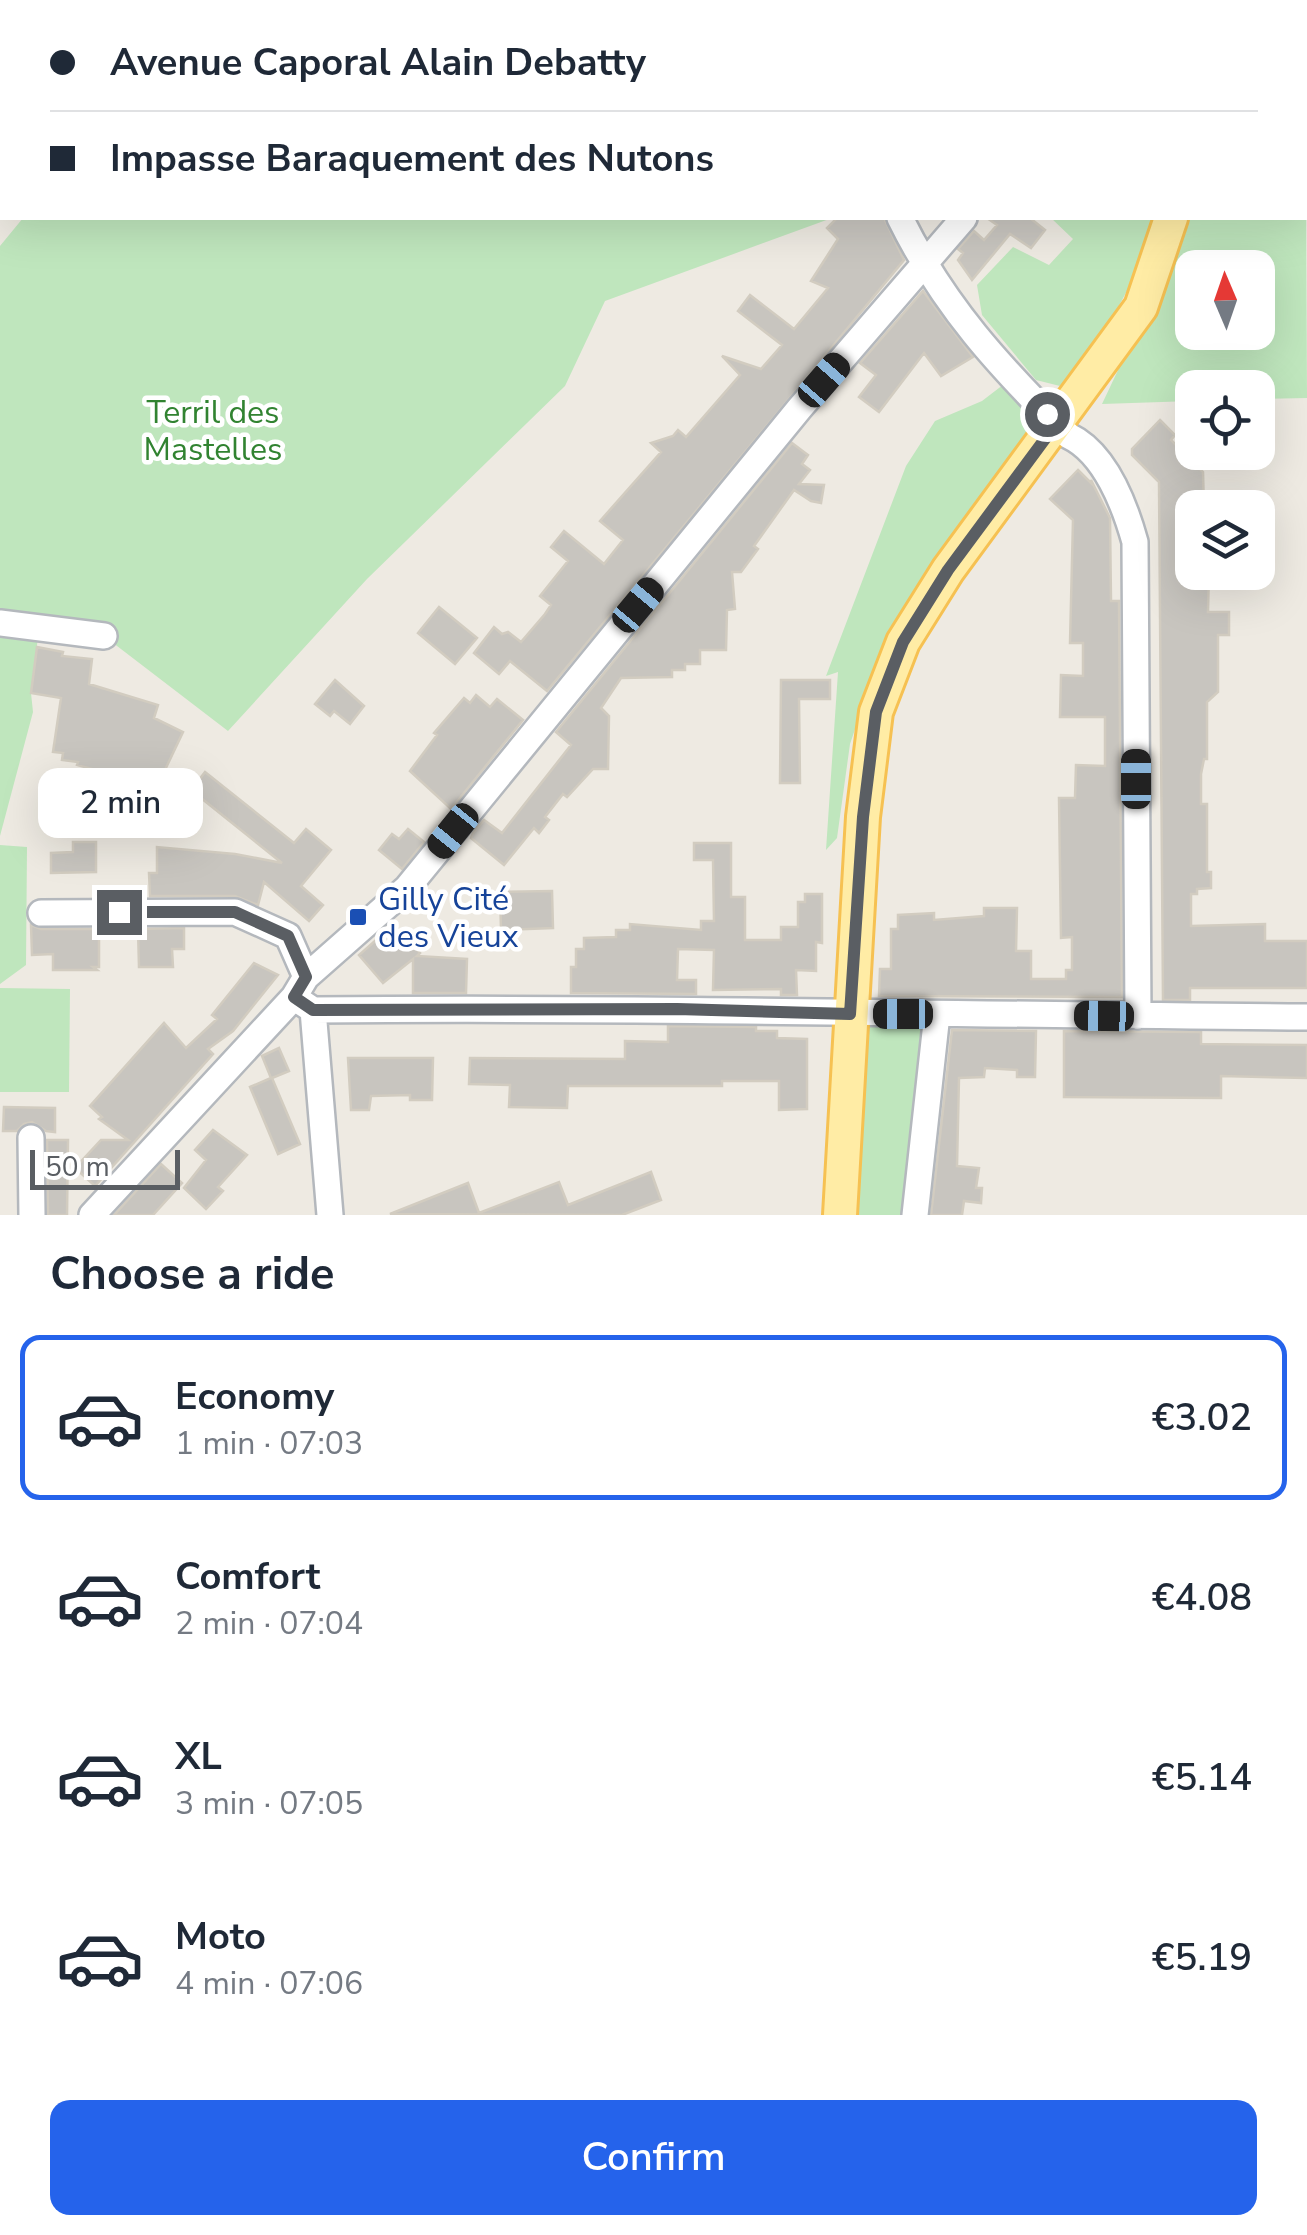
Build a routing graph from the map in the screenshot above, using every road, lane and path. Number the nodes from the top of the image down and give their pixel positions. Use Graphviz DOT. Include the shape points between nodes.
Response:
graph roads {
  1 [pos="901,220"];
  2 [pos="962,220"];
  3 [pos="1170,220"];
  4 [pos="924,266"];
  5 [pos="1056,424"];
  6 [pos="0,623"];
  7 [pos="104,636"];
  8 [pos="42,913"];
  9 [pos="304,995"];
  10 [pos="850,1014"];
  11 [pos="937,1014"];
  12 [pos="1138,1016"];
  13 [pos="1307,1018"];
  14 [pos="31,1138"];
  15 [pos="32,1215"];
  16 [pos="92,1215"];
  17 [pos="330,1215"];
  18 [pos="840,1215"];
  19 [pos="915,1215"];
  1 -- 4 [label="street"];
  2 -- 4 [label="street"];
  3 -- 5 [label="main road" via="1141,307"];
  4 -- 5 [label="street" via="991,357"];
  4 -- 9 [label="street" via="407,888"];
  5 -- 10 [label="main road" via="903,642 876,712"];
  5 -- 12 [label="street" via="1082,442 1122,497 1135,542"];
  6 -- 7 [label="street"];
  8 -- 9 [label="street" via="235,912 288,936"];
  9 -- 10 [label="street"];
  9 -- 16 [label="street"];
  9 -- 17 [label="street"];
  10 -- 11 [label="street"];
  10 -- 18 [label="main road"];
  11 -- 12 [label="street"];
  11 -- 19 [label="street"];
  12 -- 13 [label="street"];
  14 -- 15 [label="street"];
}
